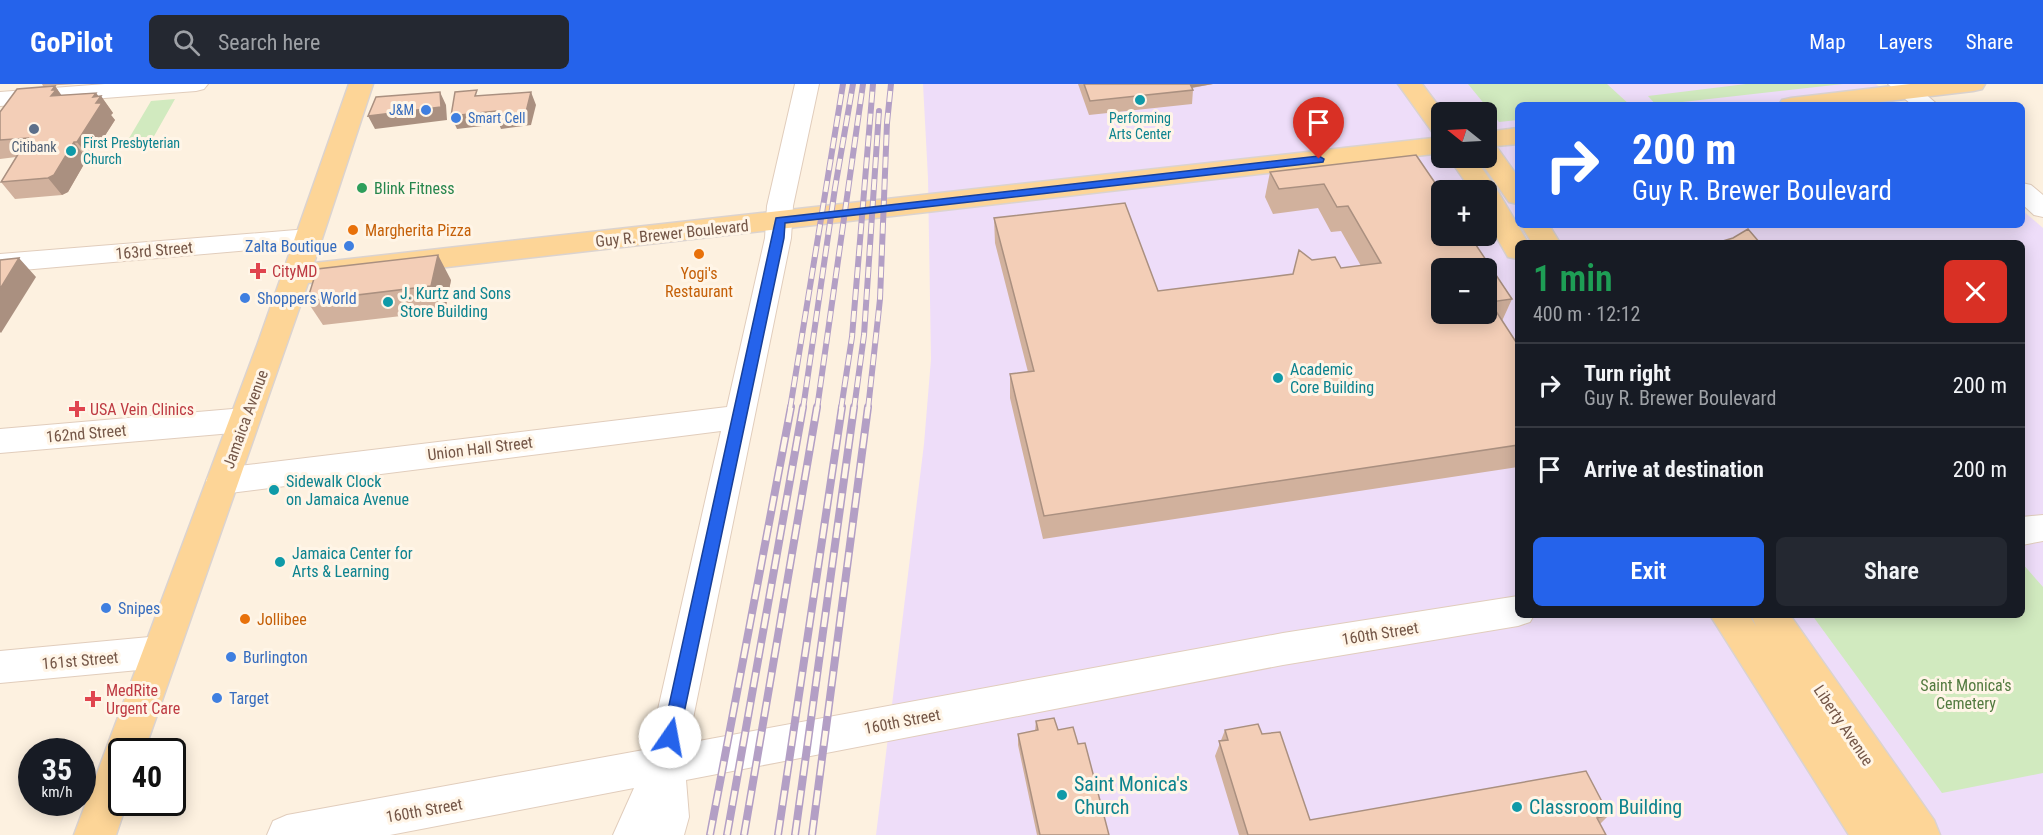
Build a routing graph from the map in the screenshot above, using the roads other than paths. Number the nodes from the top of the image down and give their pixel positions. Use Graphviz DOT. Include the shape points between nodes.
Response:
graph roads {
  1 [pos="196,84"];
  2 [pos="361,84"];
  3 [pos="807,84"];
  4 [pos="1410,84"];
  5 [pos="1437,84"];
  6 [pos="1973,84"];
  7 [pos="1913,94"];
  8 [pos="0,99"];
  9 [pos="1451,102"];
  10 [pos="1824,102"];
  11 [pos="1431,113"];
  12 [pos="1515,136"];
  13 [pos="1497,139"];
  14 [pos="1431,146"];
  15 [pos="1497,166"];
  16 [pos="1515,192"];
  17 [pos="2025,194"];
  18 [pos="2043,209"];
  19 [pos="1497,214"];
  20 [pos="780,220"];
  21 [pos="308,238"];
  22 [pos="1515,245"];
  23 [pos="0,263"];
  24 [pos="295,275"];
  25 [pos="738,417"];
  26 [pos="244,420"];
  27 [pos="0,441"];
  28 [pos="222,481"];
  29 [pos="2043,528"];
  30 [pos="2025,531"];
  31 [pos="1515,611"];
  32 [pos="1730,618"];
  33 [pos="1771,618"];
  34 [pos="160,652"];
  35 [pos="0,667"];
  36 [pos="129,738"];
  37 [pos="665,764"];
  38 [pos="108,797"];
  39 [pos="94,835"];
  40 [pos="287,835"];
  41 [pos="633,835"];
  42 [pos="664,835"];
  43 [pos="1873,835"];
  44 [pos="1919,835"];
  1 -- 8 [label="street"];
  2 -- 21 [label="main road, Jamaica Avenue"];
  3 -- 20 [label="street"];
  4 -- 11 [label="main road"];
  5 -- 9 [label="main road"];
  6 -- 7 [label="main road"];
  7 -- 10 [label="main road"];
  12 -- 13 [label="main road"];
  14 -- 20 [label="main road, Guy R. Brewer Boulevard"];
  15 -- 16 [label="main road"];
  17 -- 18 [label="street"];
  19 -- 22 [label="main road"];
  20 -- 24 [label="main road, Guy R. Brewer Boulevard"];
  20 -- 25 [label="street"];
  21 -- 23 [label="street, 163rd Street"];
  21 -- 24 [label="main road, Jamaica Avenue"];
  24 -- 26 [label="main road, Jamaica Avenue"];
  25 -- 28 [label="street, Union Hall Street"];
  25 -- 37 [label="street"];
  26 -- 27 [label="street, 162nd Street"];
  26 -- 28 [label="main road, Jamaica Avenue"];
  28 -- 34 [label="main road, Jamaica Avenue"];
  29 -- 30 [label="street"];
  31 -- 37 [label="street, 160th Street" via="1282,649"];
  32 -- 43 [label="main road"];
  33 -- 44 [label="main road, Liberty Avenue"];
  34 -- 35 [label="street, 161st Street"];
  34 -- 36 [label="main road, Jamaica Avenue"];
  37 -- 40 [label="street, 160th Street"];
  37 -- 41 [label="street"];
  37 -- 42 [label="street" via="669,817"];
  38 -- 39 [label="main road"];
}
